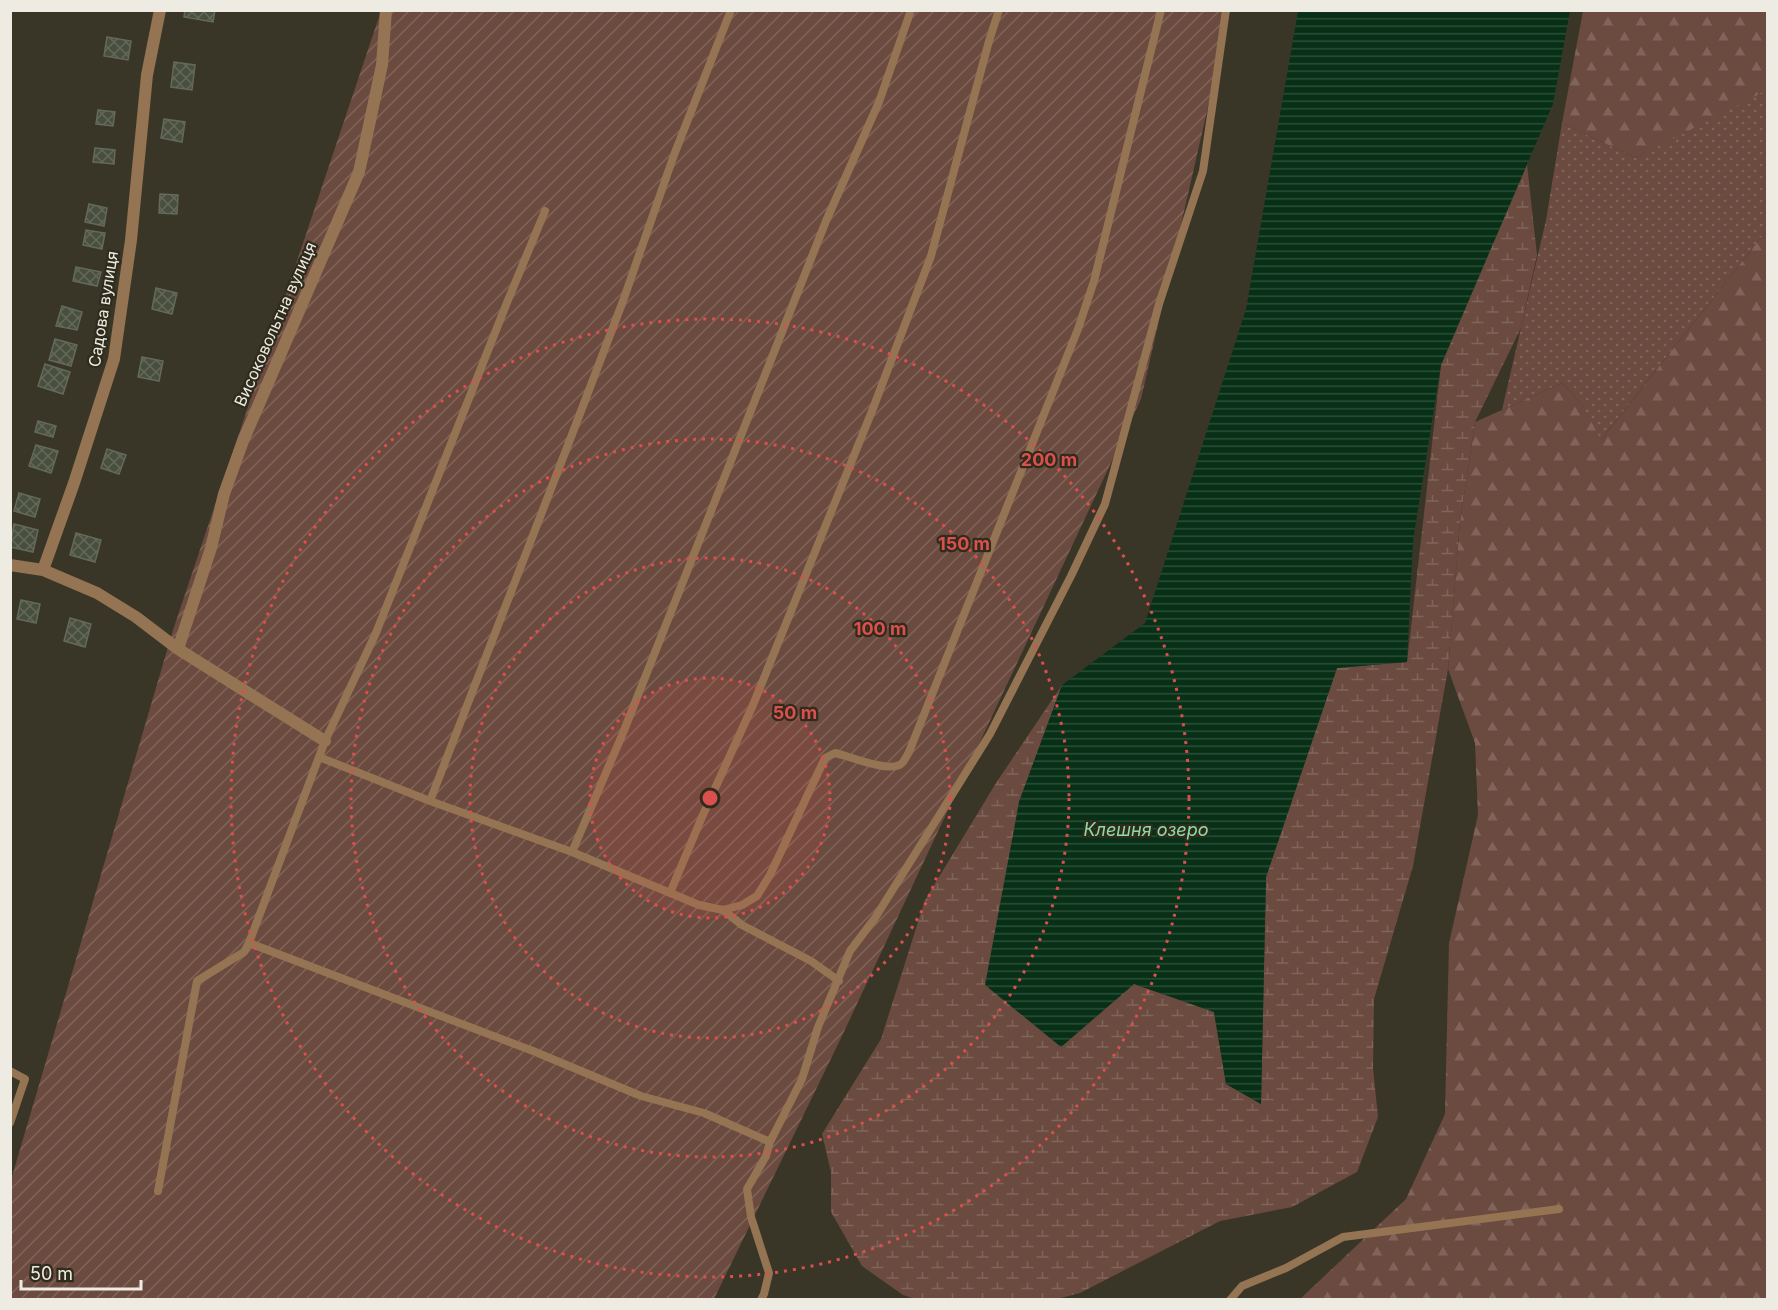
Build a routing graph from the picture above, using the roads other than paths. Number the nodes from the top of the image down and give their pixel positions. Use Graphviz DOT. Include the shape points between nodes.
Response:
graph roads {
  1 [pos="160,10"];
  2 [pos="386,10"];
  3 [pos="731,10"];
  4 [pos="911,10"];
  5 [pos="999,10"];
  6 [pos="1161,10"];
  7 [pos="1226,10"];
  8 [pos="545,211"];
  9 [pos="10,565"];
  10 [pos="43,570"];
  11 [pos="178,649"];
  12 [pos="325,741"];
  13 [pos="319,757"];
  14 [pos="430,801"];
  15 [pos="572,852"];
  16 [pos="670,893"];
  17 [pos="723,910"];
  18 [pos="249,943"];
  19 [pos="839,981"];
  20 [pos="10,1071"];
  21 [pos="10,1123"];
  22 [pos="770,1142"];
  23 [pos="158,1191"];
  24 [pos="1558,1209"];
  25 [pos="760,1299"];
  26 [pos="1230,1299"];
  1 -- 10 [label="street, Садова вулиця" via="147,75 131,240 114,359"];
  2 -- 11 [label="street, Високовольтна вулиця" via="382,65 359,172 243,441"];
  3 -- 14 [label="lane"];
  4 -- 15 [label="lane" via="879,102 826,221"];
  5 -- 16 [label="lane" via="931,256 761,684"];
  6 -- 17 [label="lane" via="1094,281 1078,329 909,752 902,764 893,767 835,753 825,758 757,896"];
  7 -- 19 [label="lane" via="1203,171 1159,304 1105,504 990,734 875,918 850,951"];
  8 -- 12 [label="lane" via="376,633"];
  9 -- 10 [label="street"];
  10 -- 11 [label="street" via="97,593 136,616"];
  11 -- 12 [label="street"];
  12 -- 13 [label="lane"];
  13 -- 14 [label="lane"];
  13 -- 18 [label="lane"];
  14 -- 15 [label="lane"];
  15 -- 16 [label="lane"];
  16 -- 17 [label="lane"];
  17 -- 19 [label="lane"];
  18 -- 22 [label="lane" via="641,1096 704,1113"];
  18 -- 23 [label="lane" via="244,952 197,981"];
  19 -- 22 [label="lane" via="818,1027 802,1079"];
  20 -- 21 [label="lane" via="25,1079"];
  22 -- 25 [label="lane" via="747,1190 769,1274"];
  24 -- 26 [label="lane" via="1343,1237 1287,1268 1242,1286"];
}
